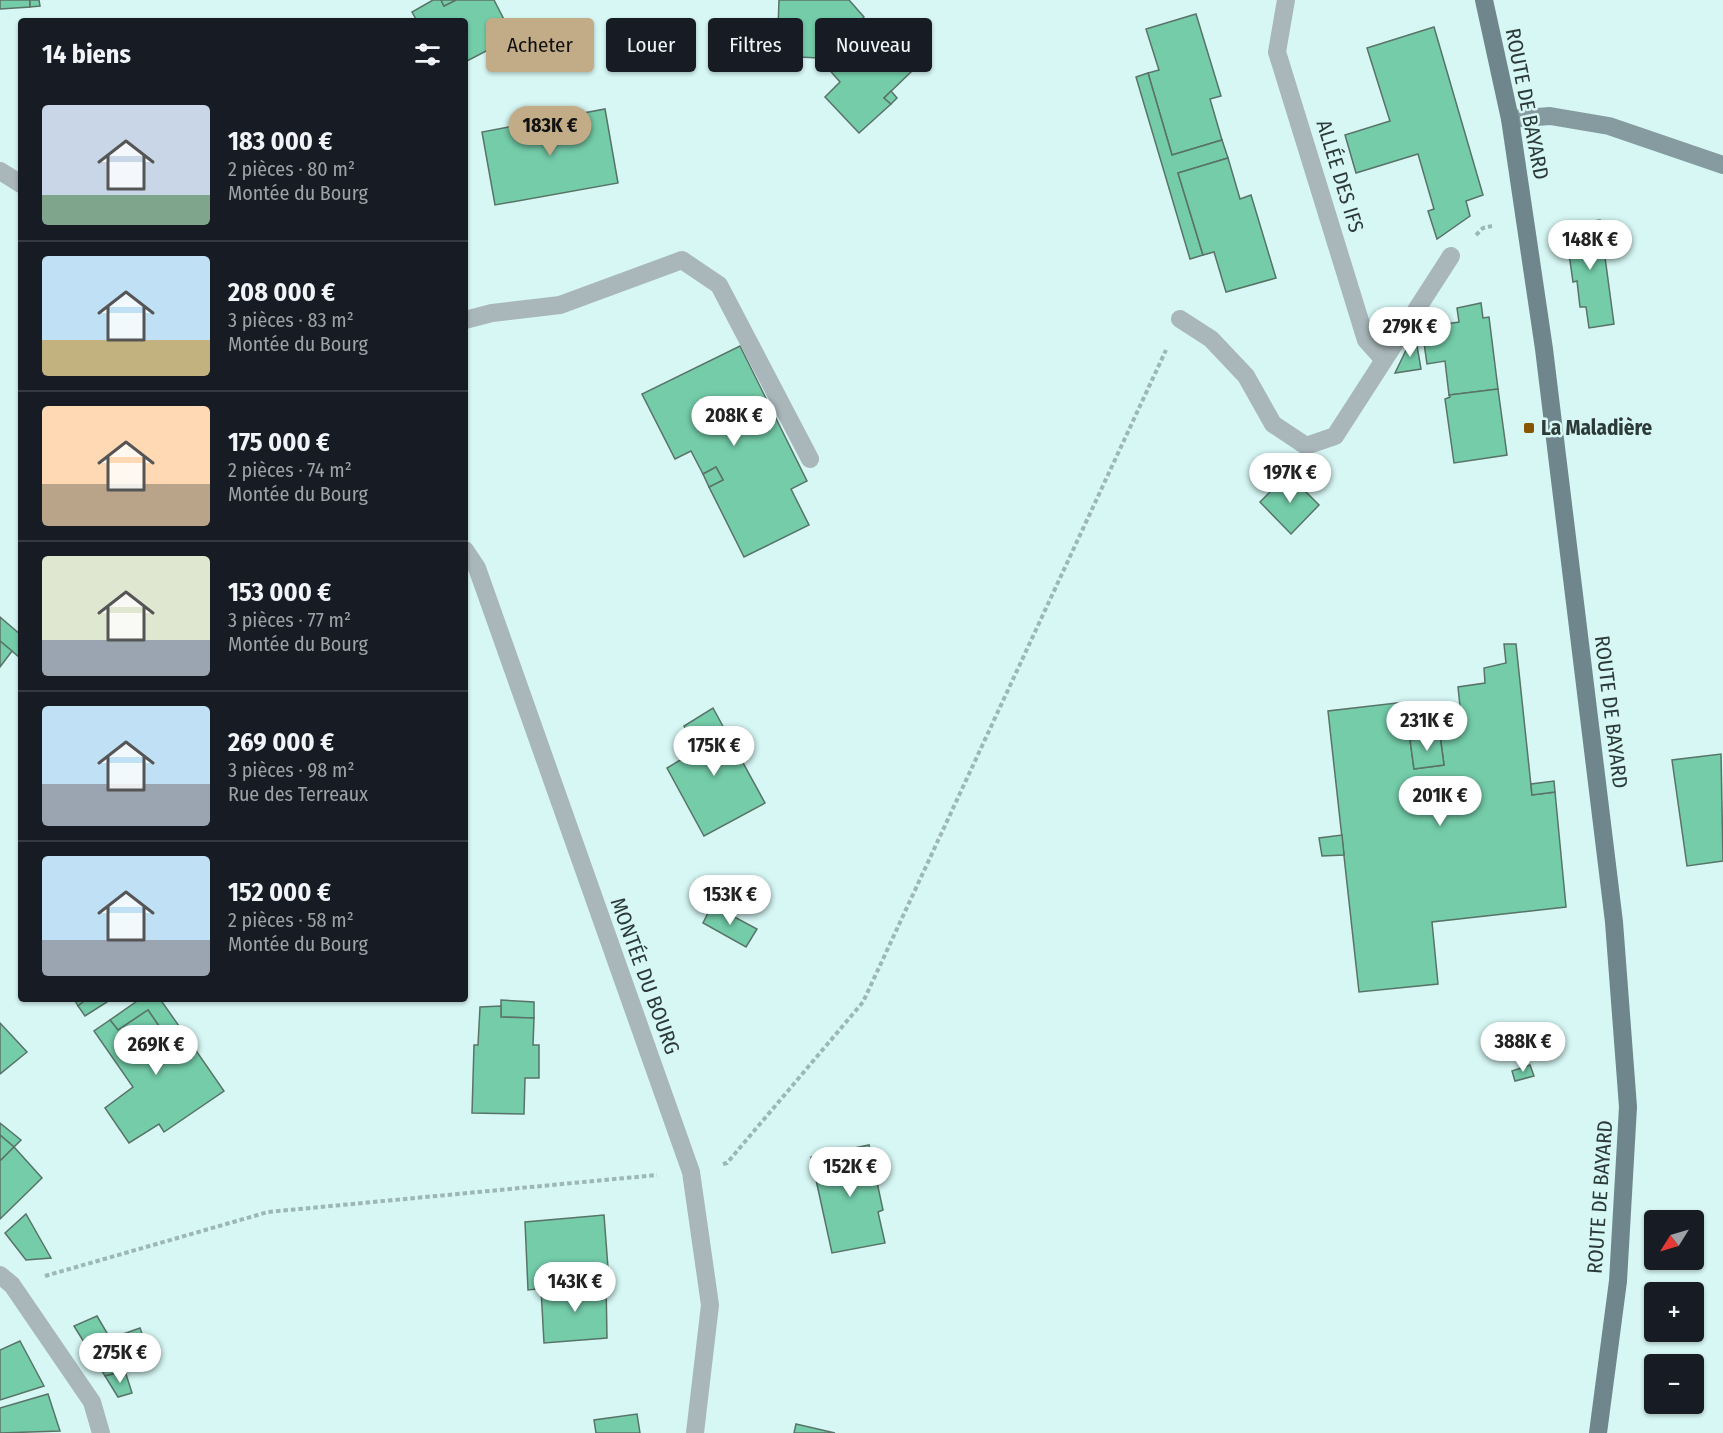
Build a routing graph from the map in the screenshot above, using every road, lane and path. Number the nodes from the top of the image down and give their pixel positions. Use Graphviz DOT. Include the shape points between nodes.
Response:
graph roads {
  1 [pos="1286,0"];
  2 [pos="1484,0"];
  3 [pos="1509,119"];
  4 [pos="1723,165"];
  5 [pos="0,171"];
  6 [pos="18,182"];
  7 [pos="1525,216"];
  8 [pos="1451,256"];
  9 [pos="468,319"];
  10 [pos="1180,319"];
  11 [pos="1383,359"];
  12 [pos="810,459"];
  13 [pos="468,555"];
  14 [pos="691,1172"];
  15 [pos="6,1280"];
  16 [pos="101,1433"];
  17 [pos="695,1433"];
  18 [pos="1598,1433"];
  1 -- 11 [label="street, ALLÉE DES IFS" via="1277,52 1366,340"];
  2 -- 3 [label="main road, ROUTE DE BAYARD"];
  3 -- 4 [label="main road" via="1551,116 1609,126"];
  3 -- 7 [label="main road, ROUTE DE BAYARD"];
  5 -- 6 [label="street"];
  7 -- 8 [label="path" via="1483,228"];
  7 -- 18 [label="main road, ROUTE DE BAYARD" via="1614,922 1628,1107 1618,1281"];
  8 -- 11 [label="street"];
  9 -- 12 [label="street" via="560,305 682,260 719,285"];
  10 -- 11 [label="street" via="1211,339 1246,376 1273,424 1306,446 1335,436"];
  10 -- 14 [label="path" via="863,1002 728,1163"];
  13 -- 14 [label="street, MONTÉE DU BOURG" via="481,579"];
  14 -- 15 [label="path" via="268,1212"];
  14 -- 17 [label="street, MONTÉE DU BOURG" via="710,1305"];
  15 -- 16 [label="street" via="92,1402"];
}
